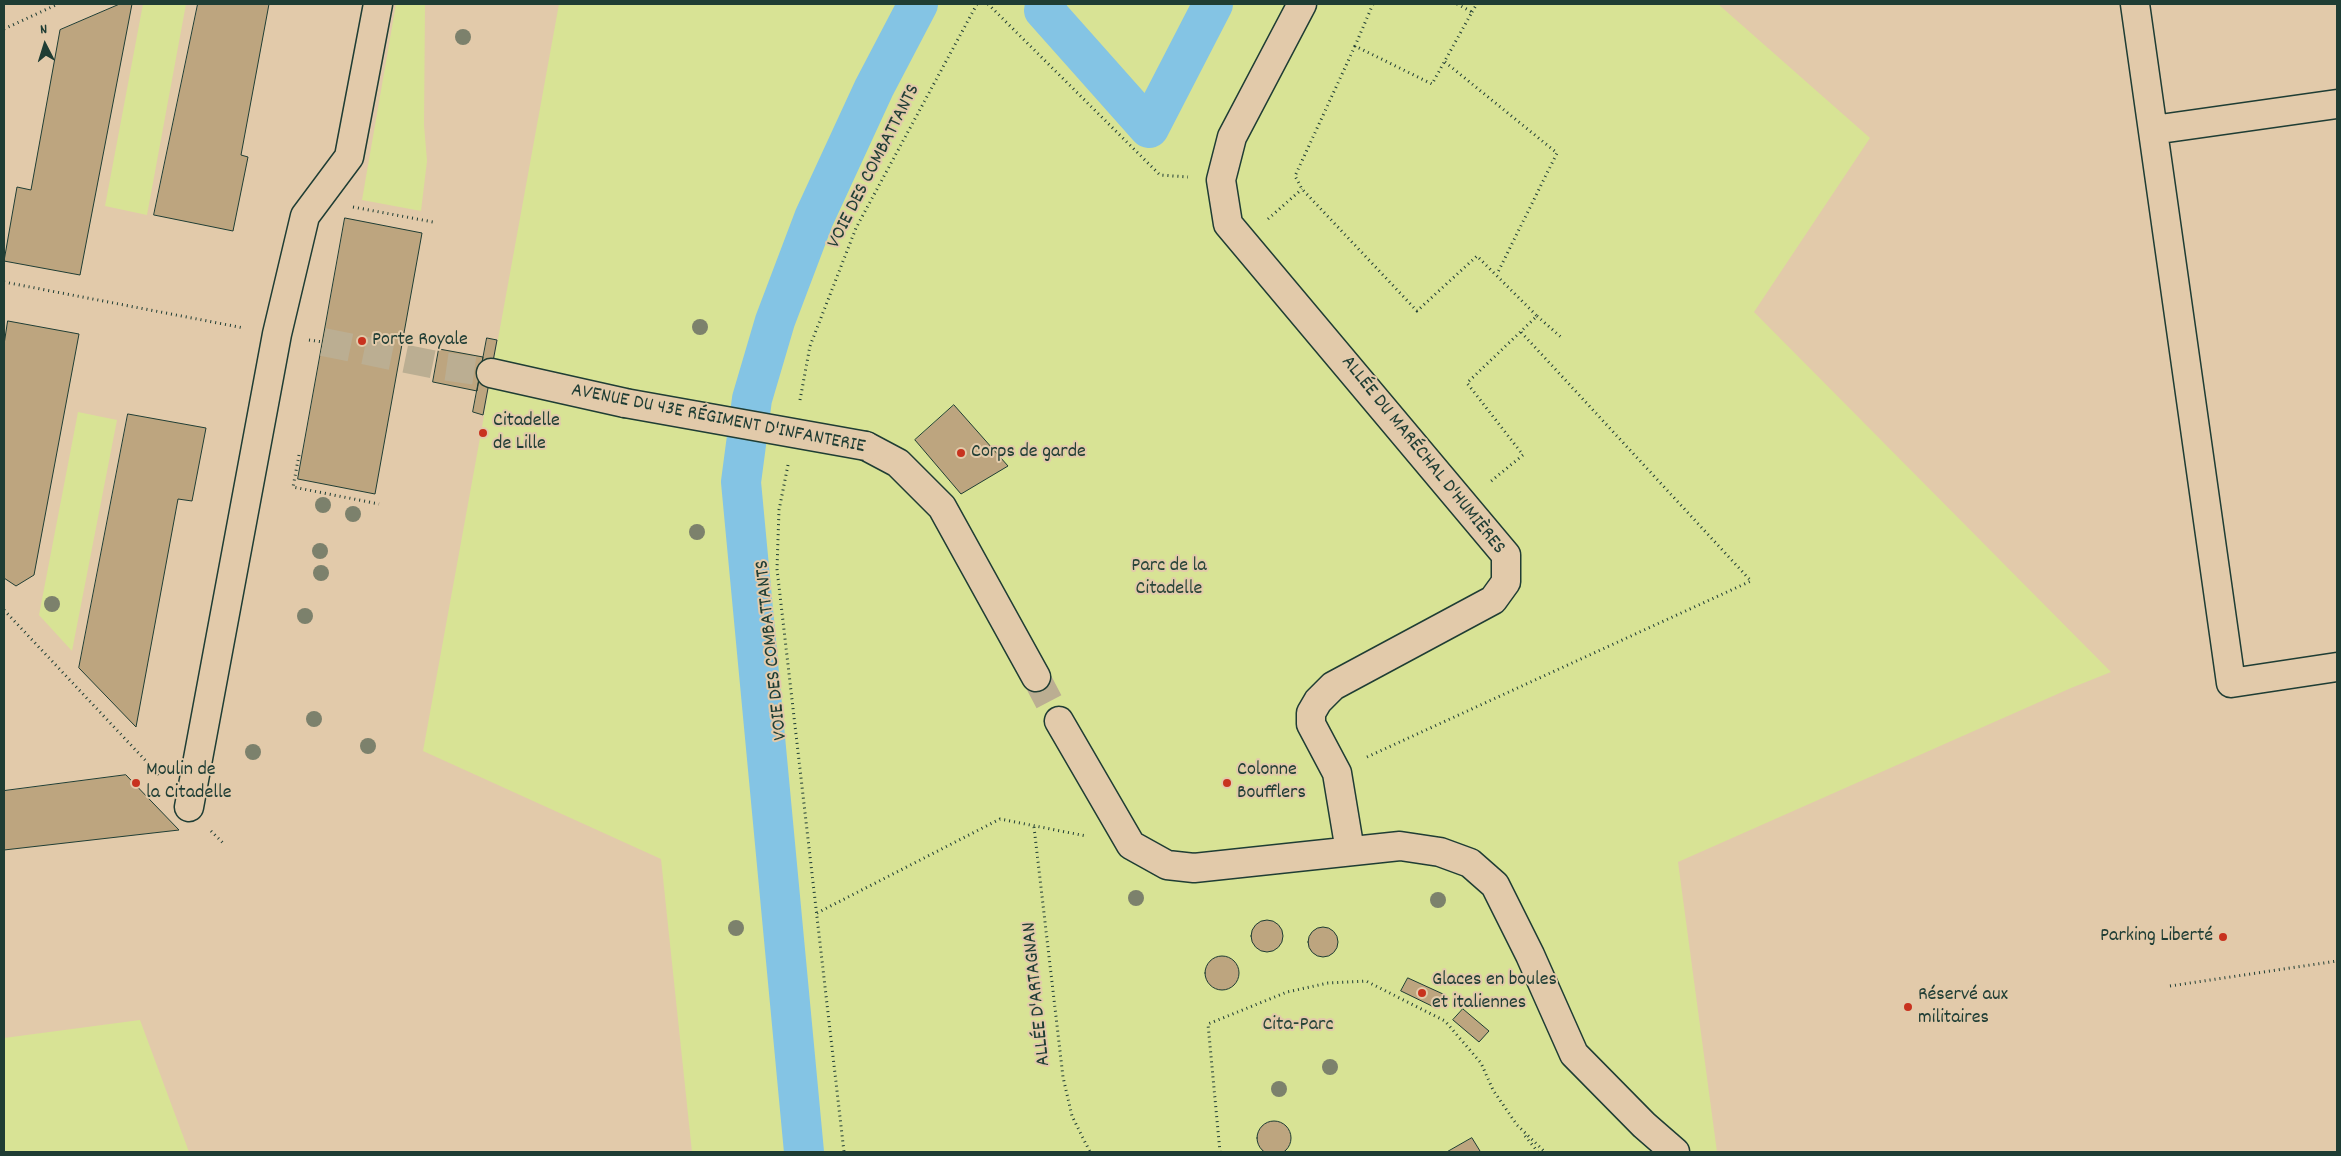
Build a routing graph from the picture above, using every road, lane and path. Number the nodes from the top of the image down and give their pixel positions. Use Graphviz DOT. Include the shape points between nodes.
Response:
graph roads {
  1 [pos="58,4"];
  2 [pos="378,4"];
  3 [pos="977,4"];
  4 [pos="988,4"];
  5 [pos="1302,4"];
  6 [pos="1373,4"];
  7 [pos="1457,4"];
  8 [pos="1477,4"];
  9 [pos="2134,4"];
  10 [pos="1472,12"];
  11 [pos="4,29"];
  12 [pos="1354,46"];
  13 [pos="1445,62"];
  14 [pos="2337,104"];
  15 [pos="2153,130"];
  16 [pos="1220,180"];
  17 [pos="1302,188"];
  18 [pos="1287,201"];
  19 [pos="351,207"];
  20 [pos="433,222"];
  21 [pos="1497,274"];
  22 [pos="4,282"];
  23 [pos="1537,316"];
  24 [pos="1520,331"];
  25 [pos="277,334"];
  26 [pos="1562,338"];
  27 [pos="323,342"];
  28 [pos="500,375"];
  29 [pos="800,404"];
  30 [pos="299,455"];
  31 [pos="788,462"];
  32 [pos="378,504"];
  33 [pos="1463,504"];
  34 [pos="4,610"];
  35 [pos="2337,667"];
  36 [pos="1036,677"];
  37 [pos="1059,721"];
  38 [pos="1337,772"];
  39 [pos="189,807"];
  40 [pos="1034,827"];
  41 [pos="224,844"];
  42 [pos="1131,845"];
  43 [pos="1350,851"];
  44 [pos="817,913"];
  45 [pos="2337,961"];
  46 [pos="2170,986"];
  47 [pos="1517,1125"];
  48 [pos="844,1152"];
  49 [pos="1090,1152"];
  50 [pos="1220,1152"];
  51 [pos="1538,1152"];
  52 [pos="1545,1152"];
  53 [pos="1675,1152"];
  1 -- 11 [label="path"];
  2 -- 25 [label="street" via="349,157 305,216"];
  3 -- 29 [label="path, VOIE DES COMBATTANTS" via="856,228 810,346"];
  4 -- 16 [label="path" via="1160,175"];
  5 -- 16 [label="street, ALLÉE DU MARÉCHAL D'HUMIÈRES" via="1232,137"];
  6 -- 12 [label="path"];
  7 -- 10 [label="path"];
  8 -- 10 [label="path"];
  9 -- 15 [label="street"];
  10 -- 13 [label="path"];
  12 -- 13 [label="path" via="1432,84"];
  12 -- 17 [label="path" via="1295,176"];
  13 -- 21 [label="path" via="1557,153"];
  14 -- 15 [label="street"];
  15 -- 35 [label="street" via="2231,683"];
  16 -- 33 [label="street, ALLÉE DU MARÉCHAL D'HUMIÈRES" via="1228,224"];
  17 -- 18 [label="path"];
  17 -- 21 [label="path" via="1417,311 1477,256"];
  19 -- 20 [label="path"];
  21 -- 23 [label="path"];
  22 -- 25 [label="path"];
  23 -- 24 [label="path"];
  23 -- 26 [label="path"];
  24 -- 33 [label="path" via="1467,384 1523,455"];
  24 -- 38 [label="path" via="1751,581"];
  25 -- 27 [label="path"];
  25 -- 39 [label="street"];
  28 -- 36 [label="street, AVENUE DU 43E RÉGIMENT D'INFANTERIE, bridge" via="625,403 866,446 898,463 942,508"];
  30 -- 32 [label="path" via="293,487"];
  31 -- 44 [label="path, VOIE DES COMBATTANTS" via="779,510 777,569"];
  33 -- 38 [label="street, ALLÉE DU MARÉCHAL D'HUMIÈRES" via="1506,555 1506,582 1493,600 1333,686 1318,700 1311,713 1311,724"];
  34 -- 39 [label="path"];
  37 -- 42 [label="street"];
  38 -- 43 [label="street, ALLÉE DU MARÉCHAL D'HUMIÈRES"];
  39 -- 41 [label="path"];
  40 -- 42 [label="path"];
  40 -- 44 [label="path" via="1000,819"];
  40 -- 49 [label="path, ALLÉE D'ARTAGNAN" via="1063,1078 1072,1116"];
  42 -- 43 [label="street" via="1167,865 1194,868"];
  43 -- 53 [label="street" via="1400,846 1440,852 1470,863 1495,885 1574,1054"];
  44 -- 48 [label="path, VOIE DES COMBATTANTS"];
  45 -- 46 [label="path"];
  47 -- 50 [label="path" via="1481,1063 1445,1021 1366,981 1328,983 1287,992 1208,1024"];
  47 -- 51 [label="path"];
  47 -- 52 [label="path"];
}
